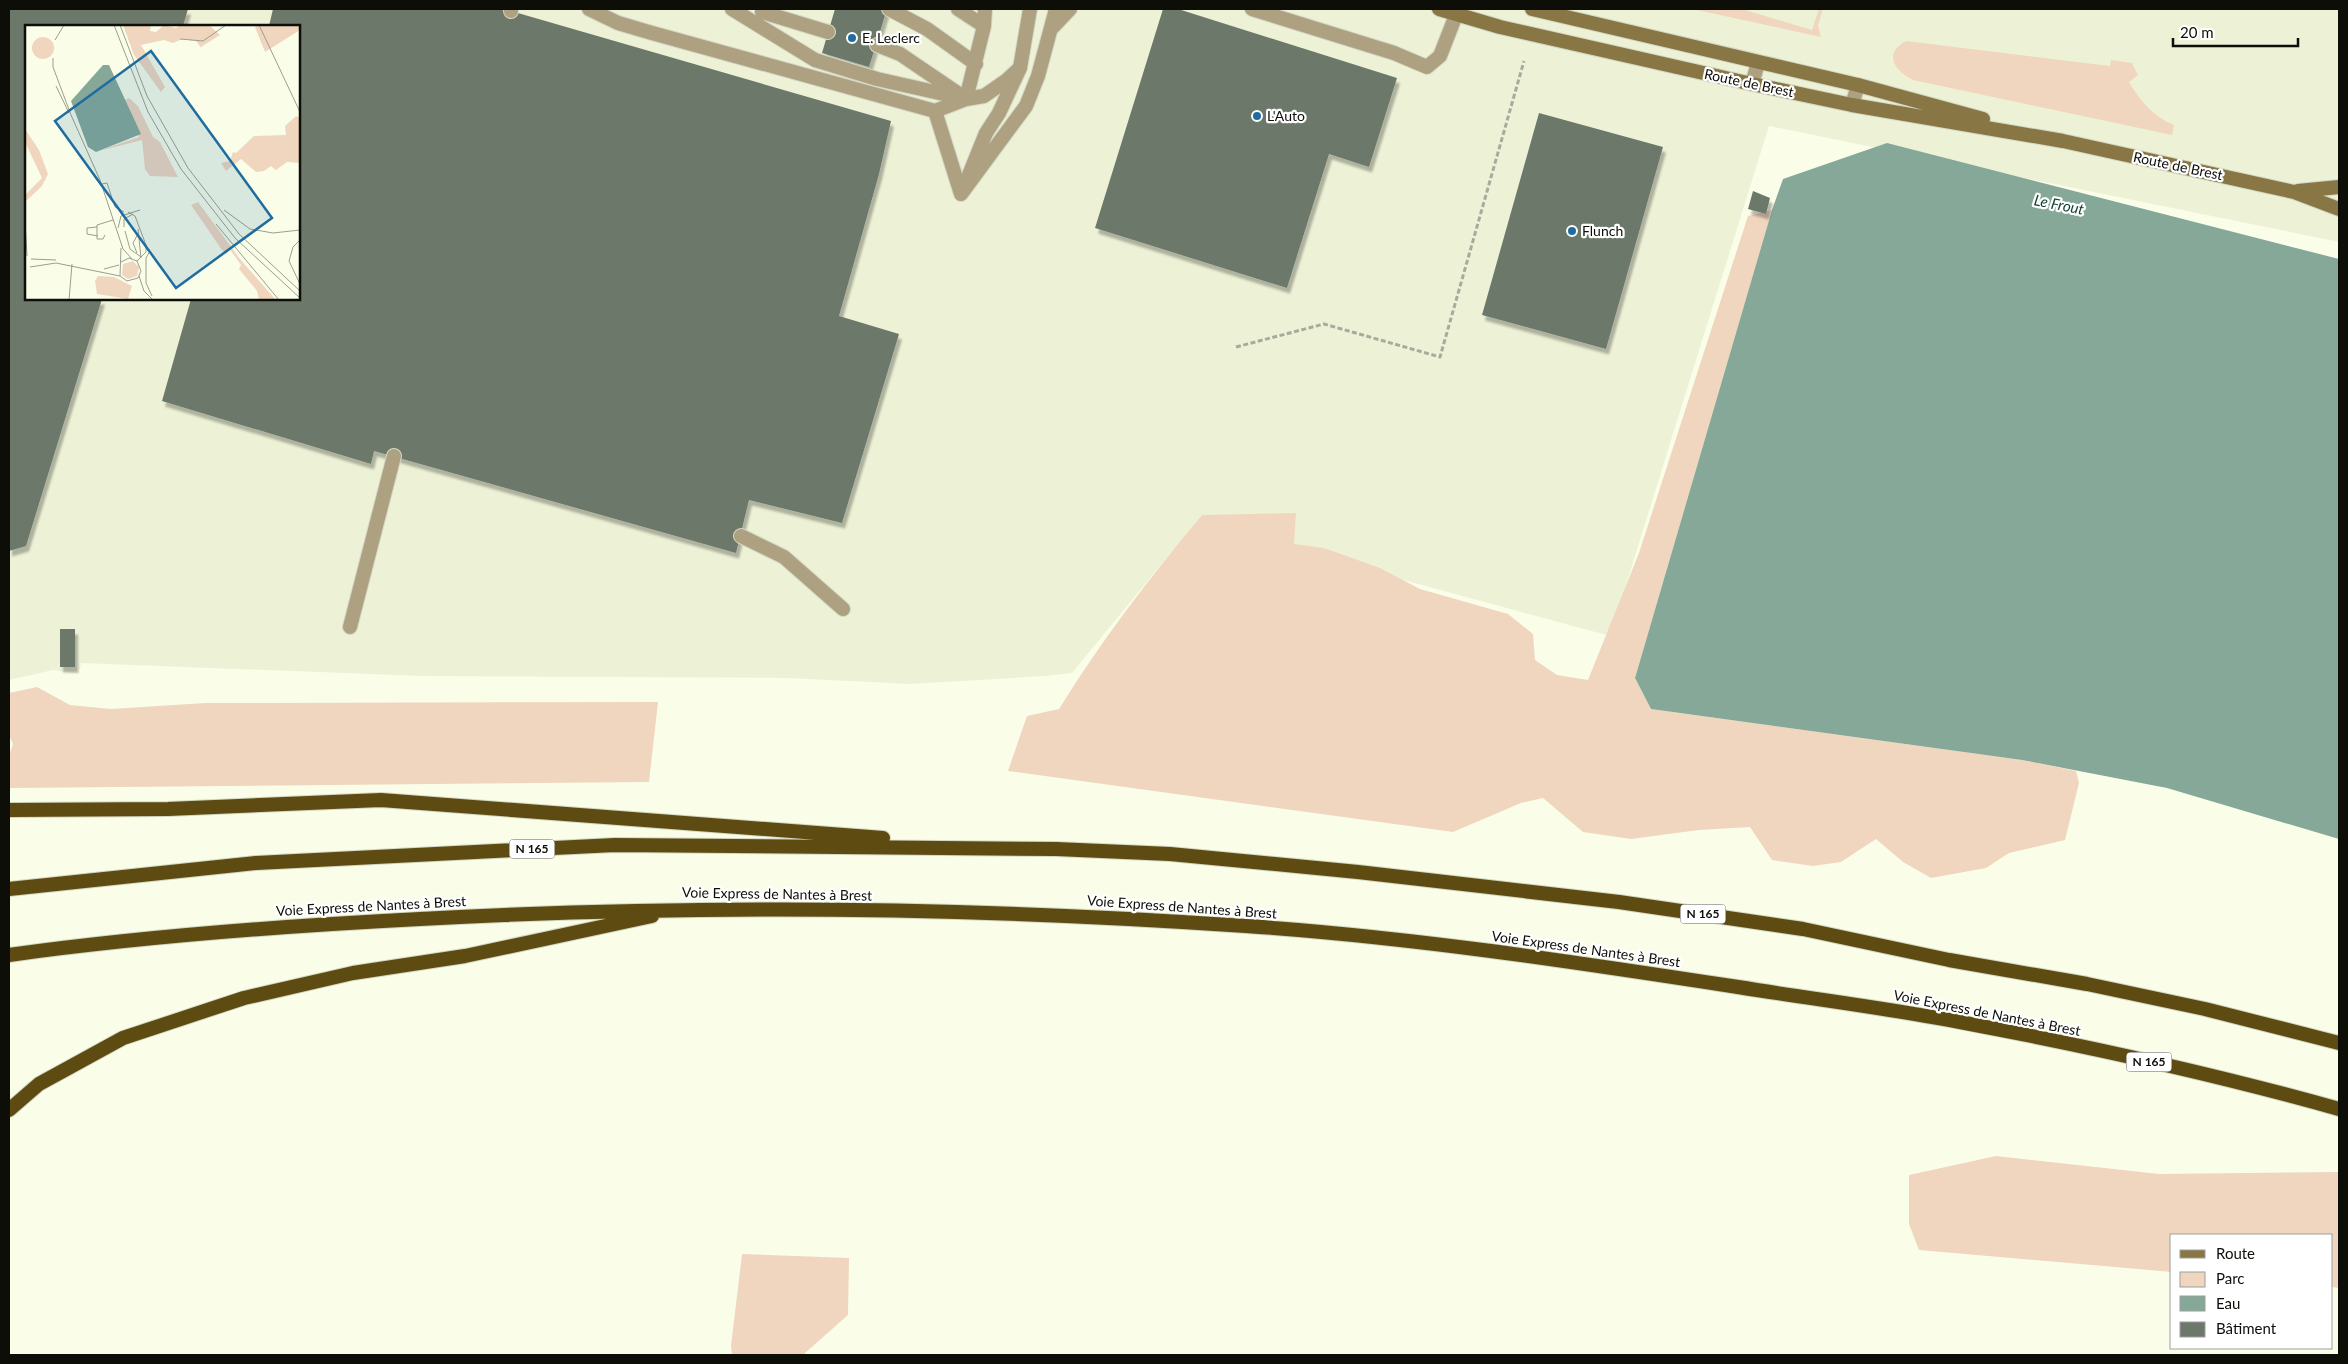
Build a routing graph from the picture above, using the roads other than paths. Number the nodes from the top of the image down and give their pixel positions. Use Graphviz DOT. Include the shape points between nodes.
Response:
graph roads {
  1 [pos="589,9"];
  2 [pos="732,9"];
  3 [pos="889,9"];
  4 [pos="958,9"];
  5 [pos="985,9"];
  6 [pos="1030,9"];
  7 [pos="1056,9"];
  8 [pos="1070,9"];
  9 [pos="1252,9"];
  10 [pos="1439,9"];
  11 [pos="1532,9"];
  12 [pos="765,10"];
  13 [pos="744,13"];
  14 [pos="1456,15"];
  15 [pos="984,26"];
  16 [pos="1050,30"];
  17 [pos="828,32"];
  18 [pos="877,45"];
  19 [pos="1758,63"];
  20 [pos="976,64"];
  21 [pos="1020,68"];
  22 [pos="1752,84"];
  23 [pos="1858,85"];
  24 [pos="966,99"];
  25 [pos="1852,105"];
  26 [pos="935,111"];
  27 [pos="2063,141"];
  28 [pos="2339,187"];
  29 [pos="2294,192"];
  30 [pos="961,194"];
  31 [pos="2339,208"];
  32 [pos="394,456"];
  33 [pos="741,536"];
  34 [pos="843,609"];
  35 [pos="350,627"];
  36 [pos="9,810"];
  37 [pos="1056,849"];
  38 [pos="9,889"];
  39 [pos="685,909"];
  40 [pos="9,955"];
  41 [pos="2339,1043"];
  42 [pos="2339,1109"];
  43 [pos="9,1110"];
  1 -- 26 [label="street" via="652,34"];
  2 -- 13 [label="street"];
  3 -- 20 [label="street" via="926,29"];
  4 -- 15 [label="street"];
  5 -- 15 [label="street"];
  6 -- 21 [label="street"];
  7 -- 16 [label="street"];
  8 -- 16 [label="street"];
  9 -- 14 [label="street" via="1394,53 1427,67 1440,56"];
  10 -- 14 [label="main road, Route de Brest"];
  11 -- 19 [label="main road, Route de Brest"];
  12 -- 13 [label="street"];
  12 -- 17 [label="street"];
  13 -- 24 [label="street" via="815,60 877,79"];
  14 -- 22 [label="main road, Route de Brest"];
  15 -- 20 [label="street"];
  16 -- 30 [label="street" via="1026,106"];
  18 -- 24 [label="street" via="914,62"];
  19 -- 22 [label="street"];
  19 -- 23 [label="main road, Route de Brest"];
  20 -- 24 [label="street"];
  21 -- 24 [label="street" via="984,96"];
  21 -- 30 [label="street" via="1004,104 986,133"];
  22 -- 25 [label="main road, Route de Brest"];
  23 -- 25 [label="street"];
  23 -- 27 [label="main road, Route de Brest"];
  24 -- 26 [label="street"];
  25 -- 27 [label="main road, Route de Brest"];
  26 -- 30 [label="street"];
  27 -- 29 [label="main road, Route de Brest"];
  28 -- 29 [label="main road, Route de Brest"];
  29 -- 31 [label="main road, Route de Brest"];
  32 -- 35 [label="street"];
  33 -- 34 [label="street" via="784,557"];
  36 -- 37 [label="highway" via="168,809 381,800"];
  37 -- 38 [label="highway, N 165" via="615,844 256,863"];
  37 -- 41 [label="highway, N 165" via="1170,854 1358,872 1619,902 1804,929 2205,1008"];
  39 -- 40 [label="highway, Voie Express de Nantes à Brest / N 165" via="546,912 286,926"];
  39 -- 42 [label="highway, Voie Express de Nantes à Brest / N 165" via="1021,913 1251,926 1458,947 1958,1022 2254,1086"];
  39 -- 43 [label="highway" via="465,956 353,973 244,998 123,1038 40,1084"];
}
